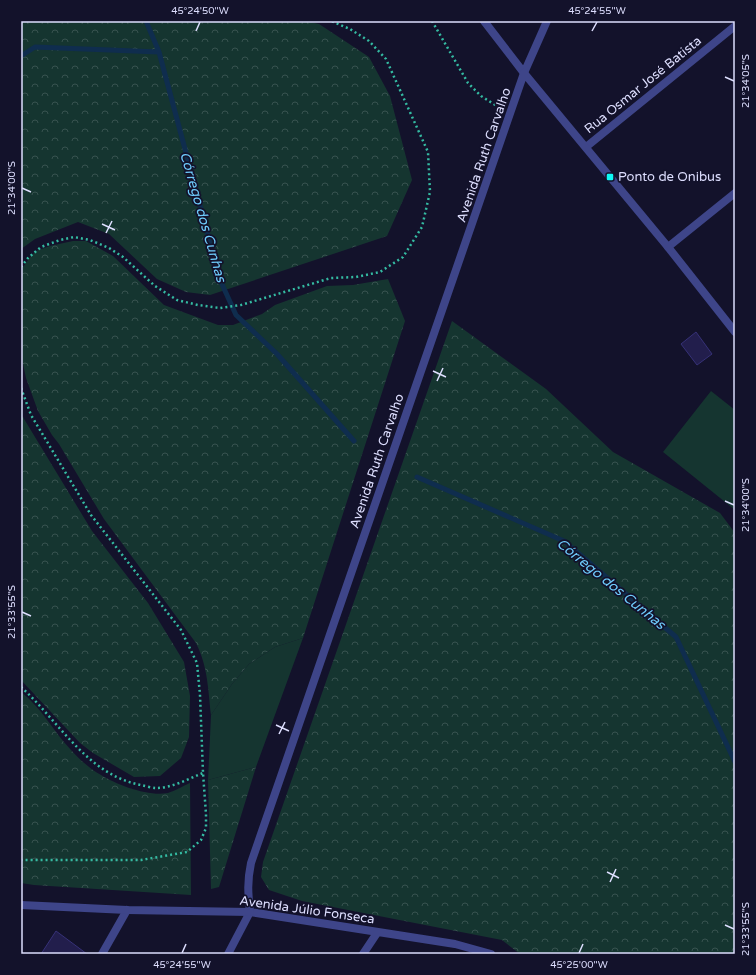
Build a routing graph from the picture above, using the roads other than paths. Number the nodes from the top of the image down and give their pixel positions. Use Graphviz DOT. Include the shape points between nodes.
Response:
graph roads {
  1 [pos="484,21"];
  2 [pos="546,21"];
  3 [pos="735,26"];
  4 [pos="524,73"];
  5 [pos="586,147"];
  6 [pos="735,193"];
  7 [pos="668,247"];
  8 [pos="735,332"];
  9 [pos="21,905"];
  10 [pos="127,910"];
  11 [pos="250,912"];
  12 [pos="377,933"];
  13 [pos="102,954"];
  14 [pos="228,954"];
  15 [pos="363,954"];
  16 [pos="491,954"];
  1 -- 4 [label="street"];
  2 -- 4 [label="street, Avenida Ruth Carvalho"];
  3 -- 5 [label="street, Rua Osmar José Batista"];
  4 -- 5 [label="street"];
  4 -- 11 [label="street, Avenida Ruth Carvalho" via="251,863 247,879"];
  5 -- 7 [label="street"];
  6 -- 7 [label="street"];
  7 -- 8 [label="street"];
  9 -- 10 [label="street, Avenida Júlio Fonseca"];
  10 -- 11 [label="street, Avenida Júlio Fonseca"];
  10 -- 13 [label="street"];
  11 -- 12 [label="street, Avenida Júlio Fonseca"];
  11 -- 14 [label="street"];
  12 -- 15 [label="street"];
  12 -- 16 [label="street, Avenida Júlio Fonseca" via="455,944"];
}
